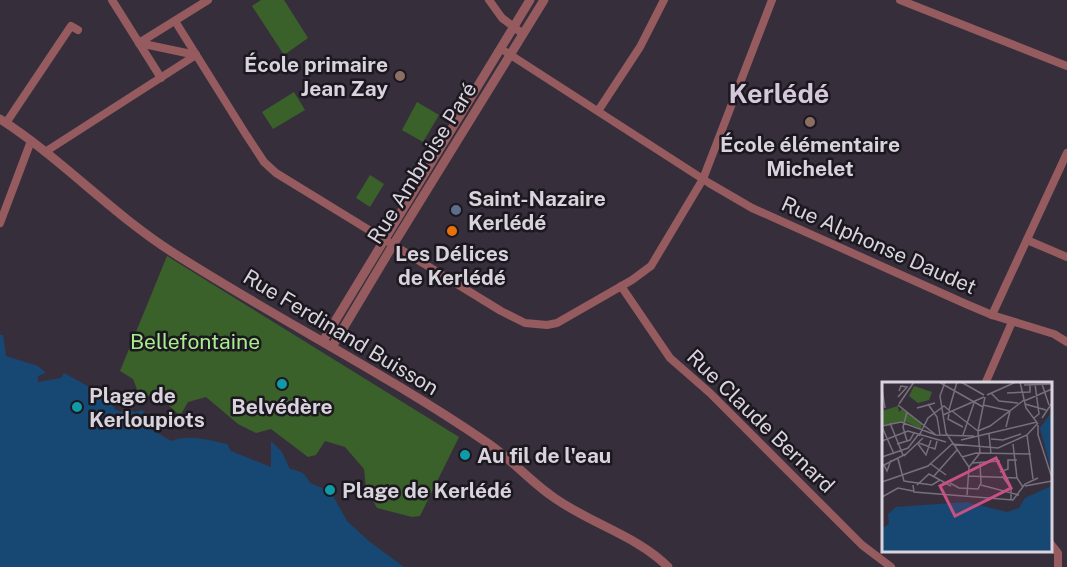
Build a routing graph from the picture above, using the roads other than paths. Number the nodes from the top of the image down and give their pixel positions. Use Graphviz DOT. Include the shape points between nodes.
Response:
graph roads {
  1 [pos="112,0"];
  2 [pos="208,0"];
  3 [pos="489,0"];
  4 [pos="530,0"];
  5 [pos="544,0"];
  6 [pos="664,0"];
  7 [pos="772,0"];
  8 [pos="900,0"];
  9 [pos="175,21"];
  10 [pos="514,28"];
  11 [pos="78,30"];
  12 [pos="523,34"];
  13 [pos="139,43"];
  14 [pos="506,52"];
  15 [pos="196,55"];
  16 [pos="1067,66"];
  17 [pos="161,78"];
  18 [pos="598,111"];
  19 [pos="3,121"];
  20 [pos="31,141"];
  21 [pos="45,152"];
  22 [pos="1067,153"];
  23 [pos="703,179"];
  24 [pos="0,224"];
  25 [pos="1027,240"];
  26 [pos="389,242"];
  27 [pos="1067,257"];
  28 [pos="621,286"];
  29 [pos="992,315"];
  30 [pos="1012,322"];
  31 [pos="323,341"];
  32 [pos="1067,342"];
  33 [pos="332,347"];
  34 [pos="987,382"];
  35 [pos="1052,546"];
  36 [pos="668,567"];
  37 [pos="891,567"];
  38 [pos="1058,567"];
  1 -- 13 [label="street"];
  2 -- 9 [label="street"];
  3 -- 10 [label="street"];
  4 -- 10 [label="street, Rue Ambroise Paré"];
  5 -- 12 [label="street, Rue Ambroise Paré"];
  6 -- 18 [label="street"];
  7 -- 23 [label="street"];
  8 -- 16 [label="street"];
  9 -- 13 [label="street"];
  9 -- 15 [label="street"];
  10 -- 12 [label="street"];
  10 -- 14 [label="street, Rue Ambroise Paré"];
  11 -- 19 [label="street" via="71,27"];
  12 -- 14 [label="street, Rue Ambroise Paré"];
  13 -- 15 [label="street"];
  13 -- 17 [label="street"];
  14 -- 18 [label="street, Rue Alphonse Daudet"];
  14 -- 26 [label="street, Rue Ambroise Paré"];
  15 -- 17 [label="street"];
  15 -- 26 [label="street" via="264,162"];
  17 -- 21 [label="street"];
  18 -- 23 [label="street, Rue Alphonse Daudet"];
  19 -- 20 [label="street, Rue Ferdinand Buisson"];
  20 -- 21 [label="street, Rue Ferdinand Buisson"];
  20 -- 24 [label="street"];
  21 -- 31 [label="street, Rue Ferdinand Buisson" via="136,228"];
  22 -- 25 [label="street"];
  23 -- 28 [label="street" via="651,266"];
  23 -- 29 [label="street, Rue Alphonse Daudet" via="752,208"];
  25 -- 27 [label="street"];
  25 -- 29 [label="street"];
  26 -- 28 [label="street" via="525,323 557,323"];
  26 -- 31 [label="street, Rue Ambroise Paré"];
  26 -- 33 [label="street, Rue Ambroise Paré"];
  28 -- 37 [label="street, Rue Claude Bernard" via="670,358 862,545"];
  29 -- 30 [label="street, Rue Alphonse Daudet"];
  30 -- 32 [label="street, Rue Alphonse Daudet" via="1054,334"];
  30 -- 34 [label="street"];
  31 -- 33 [label="street, Rue Ferdinand Buisson"];
  33 -- 36 [label="street, Rue Ferdinand Buisson" via="487,443 549,495 657,556"];
  35 -- 38 [label="street" via="1058,553"];
}
